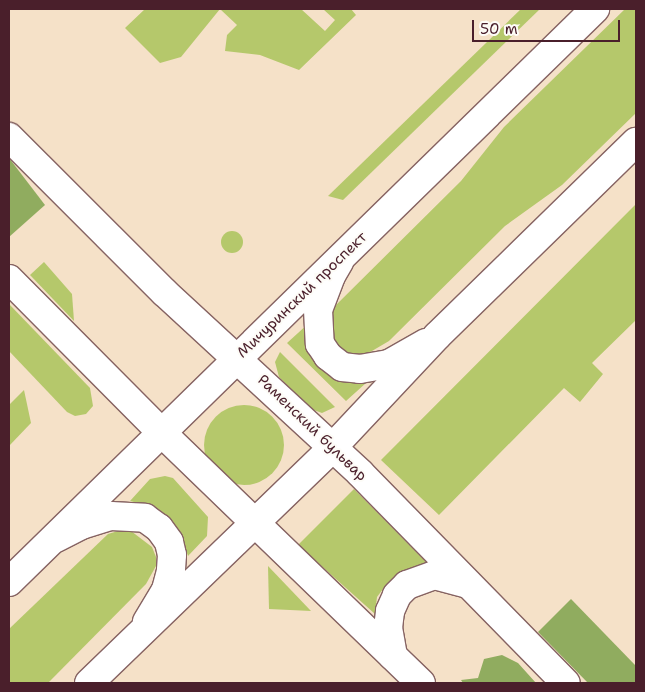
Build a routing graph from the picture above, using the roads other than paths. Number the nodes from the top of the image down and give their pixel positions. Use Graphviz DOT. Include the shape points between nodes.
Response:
graph roads {
  1 [pos="595,9"];
  2 [pos="9,137"];
  3 [pos="636,142"];
  4 [pos="344,254"];
  5 [pos="9,279"];
  6 [pos="437,336"];
  7 [pos="238,357"];
  8 [pos="162,433"];
  9 [pos="331,449"];
  10 [pos="256,524"];
  11 [pos="50,541"];
  12 [pos="9,582"];
  13 [pos="470,585"];
  14 [pos="141,632"];
  15 [pos="393,656"];
  16 [pos="89,683"];
  17 [pos="421,683"];
  18 [pos="566,683"];
  1 -- 4 [label="street, Мичуринский проспект"];
  2 -- 7 [label="street, Раменский бульвар" via="164,292"];
  3 -- 6 [label="street"];
  4 -- 6 [label="street" via="331,276 318,310 320,344 328,356 342,366 360,369 379,366 415,351"];
  4 -- 7 [label="street, Мичуринский проспект"];
  5 -- 8 [label="street"];
  6 -- 9 [label="street"];
  7 -- 8 [label="street, Мичуринский проспект"];
  7 -- 9 [label="street, Раменский бульвар"];
  8 -- 10 [label="street"];
  8 -- 11 [label="street, Мичуринский проспект"];
  9 -- 10 [label="street"];
  9 -- 13 [label="street, Раменский бульвар" via="360,473"];
  10 -- 14 [label="street"];
  10 -- 15 [label="street"];
  11 -- 12 [label="street, Мичуринский проспект"];
  11 -- 14 [label="street" via="81,525 111,516 144,518 158,528 169,542 171,571 166,590"];
  13 -- 15 [label="street" via="434,575 407,585 397,595 390,611 388,628"];
  13 -- 18 [label="street, Раменский бульвар"];
  14 -- 16 [label="street"];
  15 -- 17 [label="street"];
}
